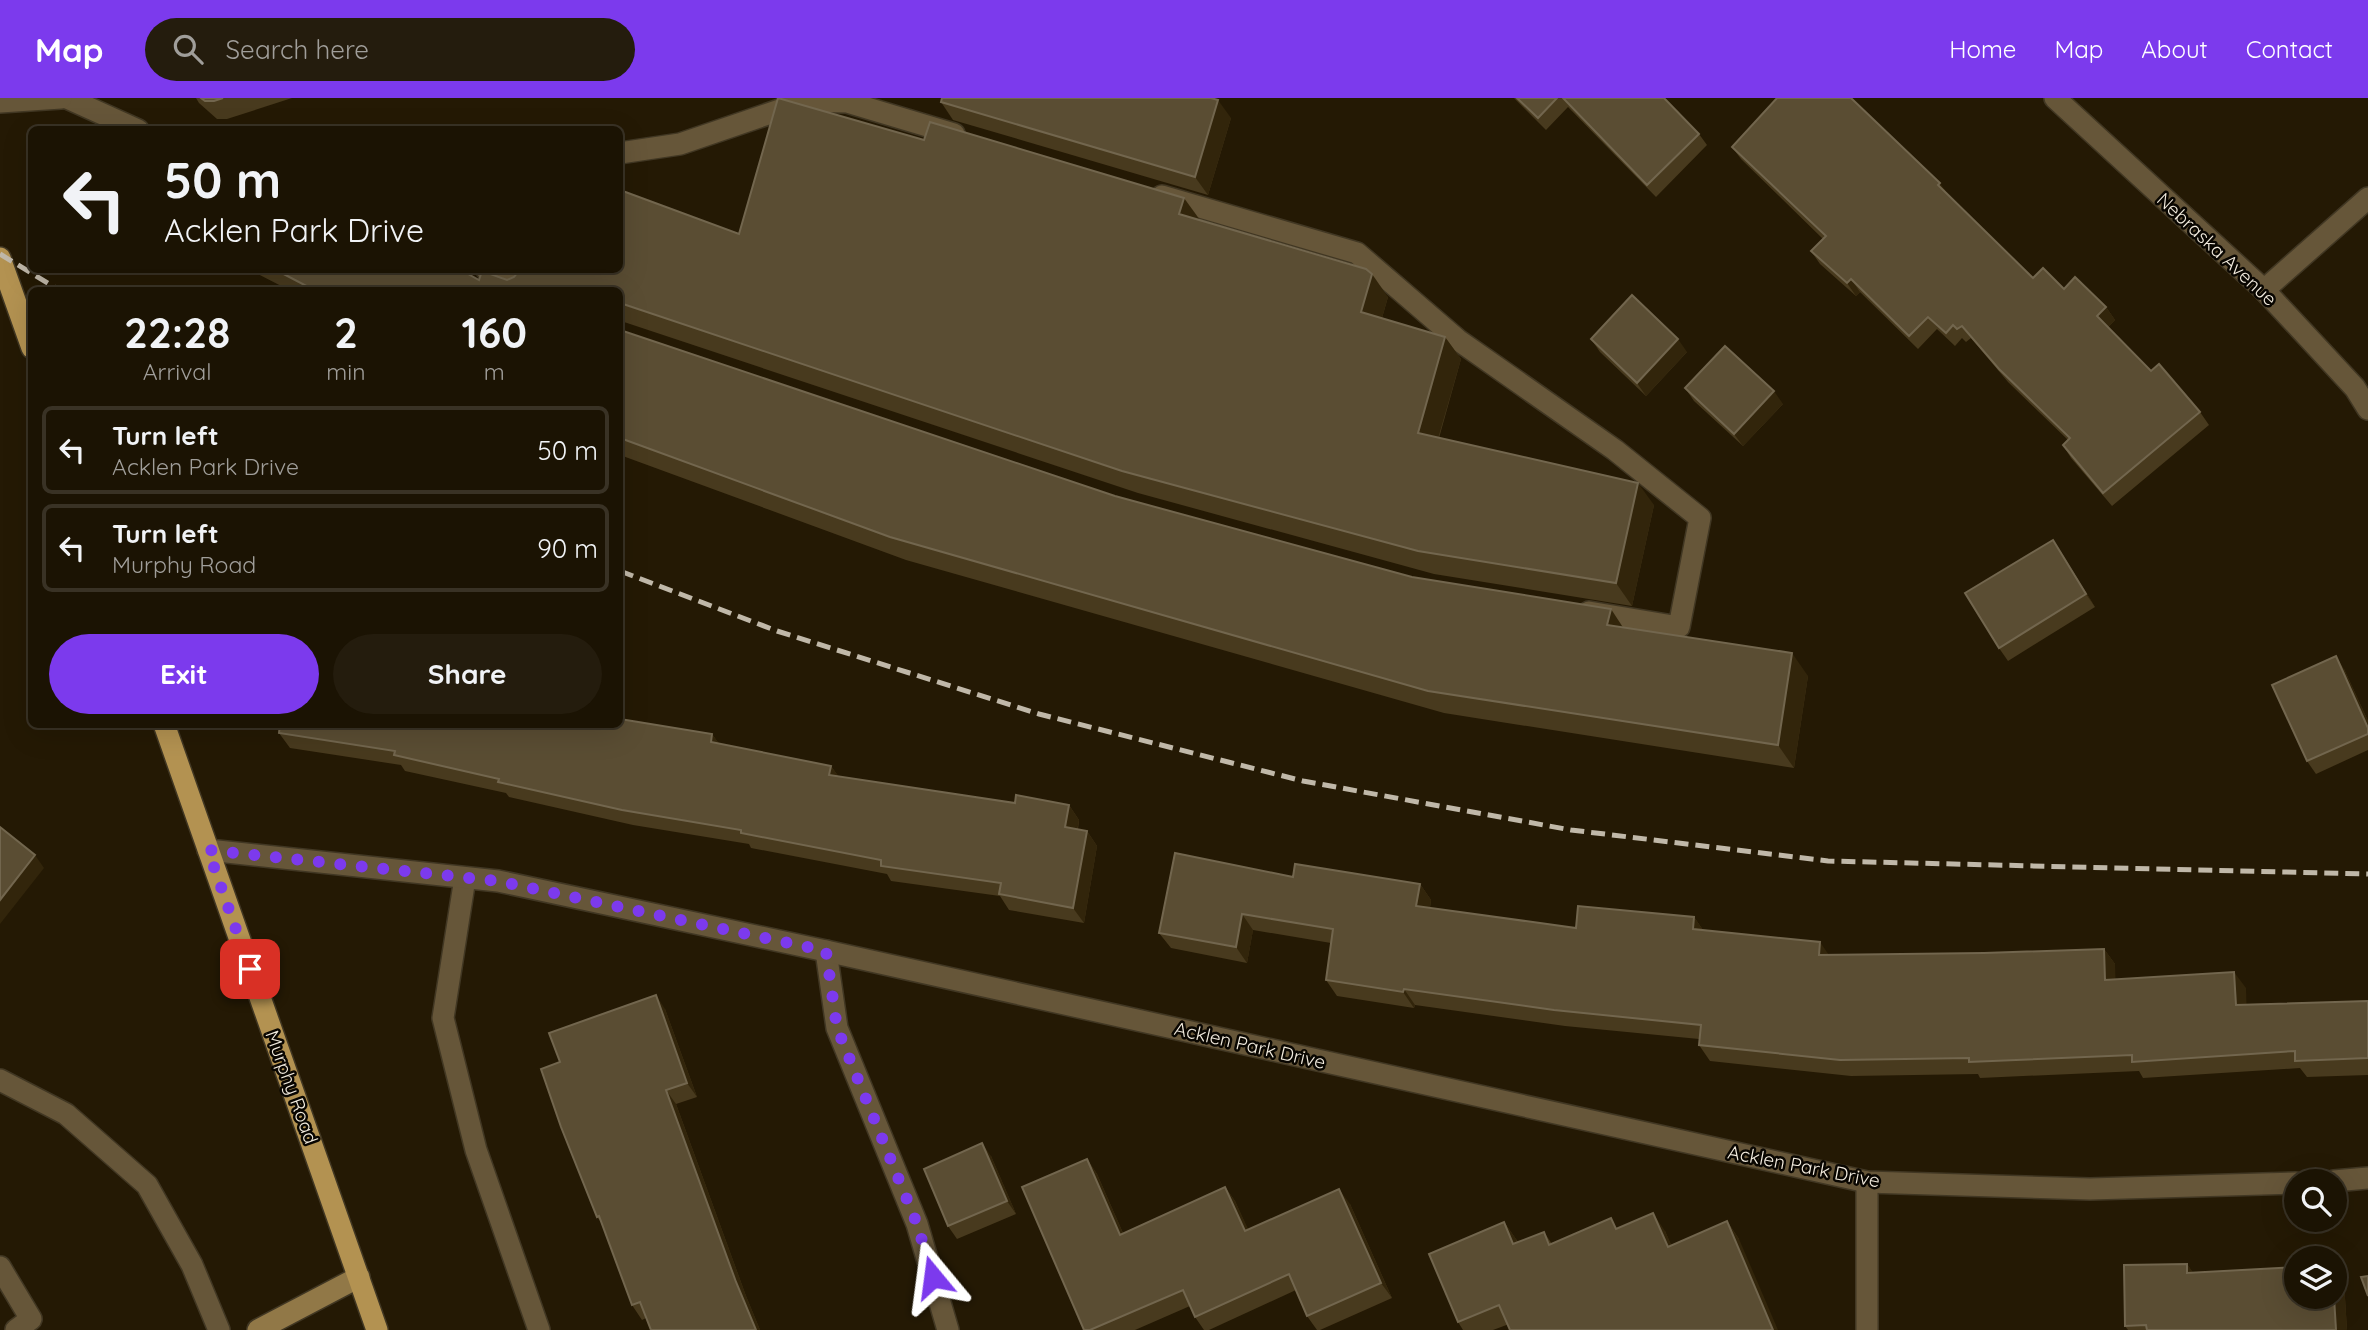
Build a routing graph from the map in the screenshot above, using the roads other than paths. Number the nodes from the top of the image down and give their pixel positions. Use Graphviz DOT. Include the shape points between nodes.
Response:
graph roads {
  1 [pos="61,98"];
  2 [pos="67,98"];
  3 [pos="2055,98"];
  4 [pos="0,102"];
  5 [pos="129,126"];
  6 [pos="977,141"];
  7 [pos="623,153"];
  8 [pos="1147,191"];
  9 [pos="2368,198"];
  10 [pos="0,258"];
  11 [pos="492,273"];
  12 [pos="515,287"];
  13 [pos="2264,290"];
  14 [pos="28,337"];
  15 [pos="2367,405"];
  16 [pos="1569,609"];
  17 [pos="165,728"];
  18 [pos="208,850"];
  19 [pos="465,878"];
  20 [pos="826,951"];
  21 [pos="0,1080"];
  22 [pos="2368,1178"];
  23 [pos="2347,1180"];
  24 [pos="1867,1182"];
  25 [pos="2284,1183"];
  26 [pos="0,1267"];
  27 [pos="359,1277"];
  28 [pos="16,1330"];
  29 [pos="219,1330"];
  30 [pos="258,1330"];
  31 [pos="377,1330"];
  32 [pos="539,1330"];
  33 [pos="948,1330"];
  34 [pos="1867,1330"];
  1 -- 4 [label="street"];
  2 -- 5 [label="street"];
  3 -- 13 [label="street, Nebraska Avenue"];
  6 -- 7 [label="street" via="847,102 806,100 680,144"];
  8 -- 16 [label="street" via="1357,253 1458,340 1615,450 1700,518 1679,627"];
  9 -- 13 [label="street"];
  10 -- 14 [label="main road"];
  11 -- 12 [label="street"];
  13 -- 15 [label="street, Nebraska Avenue"];
  17 -- 18 [label="main road, Murphy Road"];
  18 -- 19 [label="street, Acklen Park Drive"];
  18 -- 27 [label="main road, Murphy Road"];
  19 -- 20 [label="street, Acklen Park Drive" via="498,881"];
  19 -- 32 [label="street" via="443,1018 476,1150"];
  20 -- 24 [label="street, Acklen Park Drive"];
  20 -- 33 [label="street" via="837,1028 917,1224"];
  21 -- 29 [label="street" via="66,1114 146,1185 192,1265"];
  22 -- 23 [label="street"];
  24 -- 25 [label="street, Acklen Park Drive" via="2090,1189"];
  24 -- 34 [label="street"];
  26 -- 28 [label="street" via="31,1319"];
  27 -- 30 [label="street"];
  27 -- 31 [label="main road, Murphy Road"];
}
